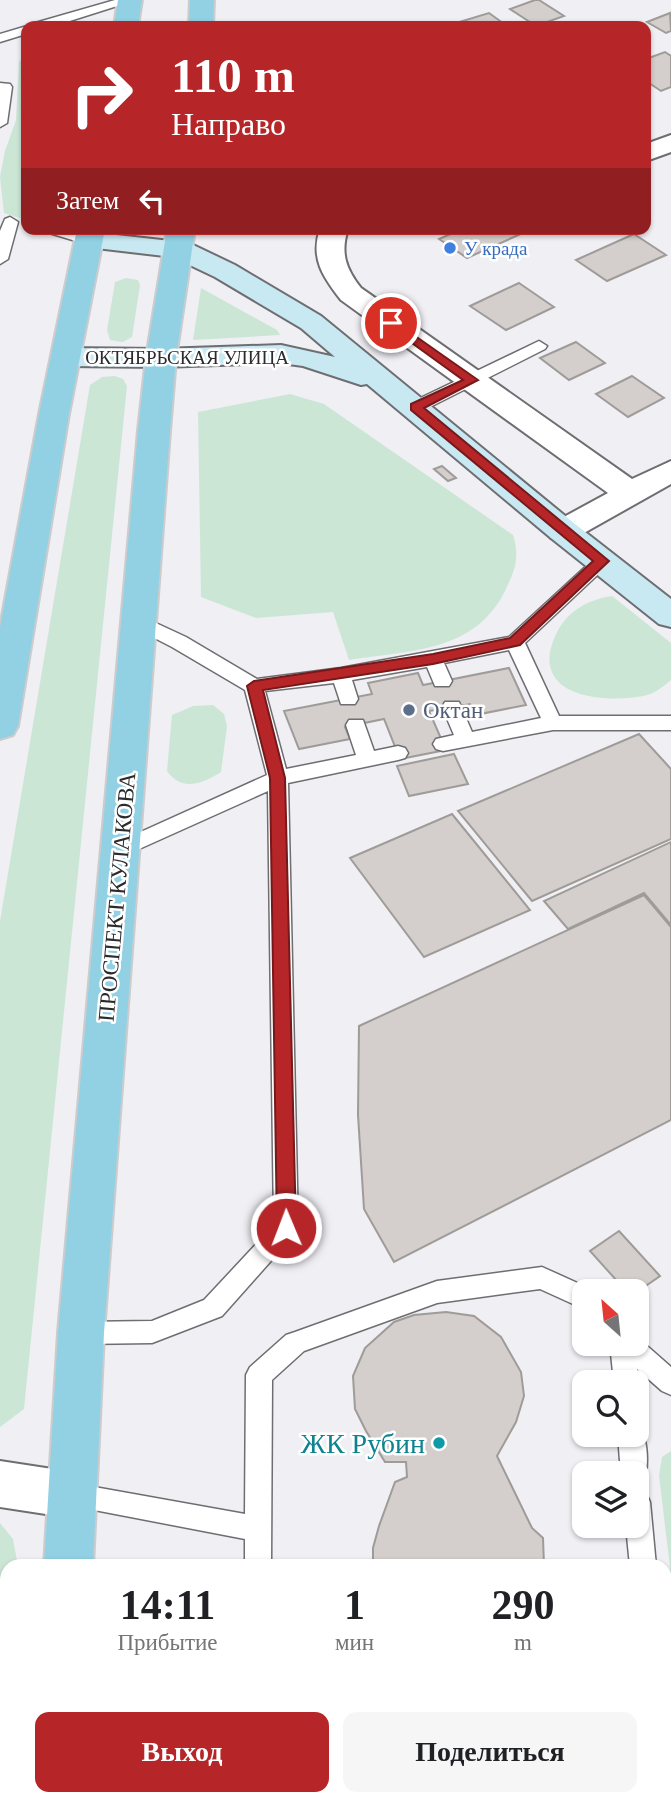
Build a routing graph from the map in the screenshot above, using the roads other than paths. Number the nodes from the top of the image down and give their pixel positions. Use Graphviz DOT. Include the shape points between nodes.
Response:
graph roads {
  1 [pos="130,0"];
  2 [pos="202,0"];
  3 [pos="57,21"];
  4 [pos="127,21"];
  5 [pos="201,21"];
  6 [pos="21,32"];
  7 [pos="0,38"];
  8 [pos="0,87"];
  9 [pos="0,123"];
  10 [pos="671,143"];
  11 [pos="651,151"];
  12 [pos="12,222"];
  13 [pos="90,235"];
  14 [pos="137,235"];
  15 [pos="331,235"];
  16 [pos="184,236"];
  17 [pos="0,259"];
  18 [pos="539,346"];
  19 [pos="66,357"];
  20 [pos="161,358"];
  21 [pos="472,380"];
  22 [pos="388,386"];
  23 [pos="416,407"];
  24 [pos="671,471"];
  25 [pos="631,494"];
  26 [pos="563,531"];
  27 [pos="602,561"];
  28 [pos="671,616"];
  29 [pos="138,622"];
  30 [pos="515,642"];
  31 [pos="433,659"];
  32 [pos="341,675"];
  33 [pos="442,681"];
  34 [pos="254,686"];
  35 [pos="348,699"];
  36 [pos="452,707"];
  37 [pos="553,723"];
  38 [pos="671,723"];
  39 [pos="356,724"];
  40 [pos="0,726"];
  41 [pos="465,739"];
  42 [pos="443,744"];
  43 [pos="398,753"];
  44 [pos="367,759"];
  45 [pos="278,778"];
  46 [pos="121,849"];
  47 [pos="572,1292"];
  48 [pos="81,1333"];
  49 [pos="639,1356"];
  50 [pos="671,1383"];
  51 [pos="0,1484"];
  52 [pos="72,1495"];
  53 [pos="259,1529"];
  54 [pos="640,1538"];
  55 [pos="68,1559"];
  56 [pos="258,1559"];
  57 [pos="642,1559"];
  1 -- 3 [label="lane"];
  1 -- 4 [label="main road"];
  2 -- 5 [label="main road"];
  6 -- 7 [label="lane"];
  8 -- 9 [label="lane" via="5,87"];
  10 -- 11 [label="street"];
  12 -- 17 [label="lane"];
  13 -- 19 [label="main road"];
  14 -- 16 [label="main road, ОКТЯБРЬСКАЯ УЛИЦА"];
  15 -- 21 [label="street" via="327,245 335,273 351,294"];
  16 -- 20 [label="main road, ПРОСПЕКТ КУЛАКОВА"];
  16 -- 22 [label="main road, ОКТЯБРЬСКАЯ УЛИЦА" via="225,271 311,323"];
  18 -- 21 [label="lane"];
  19 -- 20 [label="main road, ОКТЯБРЬСКАЯ УЛИЦА"];
  19 -- 40 [label="main road"];
  20 -- 22 [label="main road, ОКТЯБРЬСКАЯ УЛИЦА" via="281,354 308,358"];
  20 -- 29 [label="main road, ПРОСПЕКТ КУЛАКОВА"];
  21 -- 23 [label="lane"];
  21 -- 25 [label="street"];
  22 -- 23 [label="main road, ОКТЯБРЬСКАЯ УЛИЦА"];
  23 -- 26 [label="main road, ОКТЯБРЬСКАЯ УЛИЦА"];
  24 -- 25 [label="street"];
  25 -- 26 [label="street"];
  26 -- 27 [label="main road, ОКТЯБРЬСКАЯ УЛИЦА"];
  27 -- 28 [label="main road, ОКТЯБРЬСКАЯ УЛИЦА"];
  27 -- 30 [label="lane"];
  29 -- 34 [label="lane"];
  29 -- 46 [label="main road, ПРОСПЕКТ КУЛАКОВА"];
  30 -- 31 [label="lane"];
  30 -- 37 [label="lane"];
  31 -- 32 [label="lane"];
  31 -- 33 [label="lane"];
  32 -- 34 [label="lane"];
  32 -- 35 [label="lane"];
  34 -- 45 [label="lane"];
  36 -- 41 [label="lane"];
  37 -- 38 [label="lane"];
  37 -- 41 [label="lane"];
  39 -- 44 [label="lane"];
  41 -- 42 [label="lane"];
  43 -- 44 [label="lane"];
  44 -- 45 [label="lane"];
  45 -- 46 [label="lane"];
  45 -- 48 [label="lane" via="286,1228 213,1308 152,1332"];
  46 -- 48 [label="main road, ПРОСПЕКТ КУЛАКОВА"];
  47 -- 53 [label="lane" via="542,1278 437,1292 295,1343 259,1375"];
  48 -- 52 [label="main road, ПРОСПЕКТ КУЛАКОВА"];
  49 -- 50 [label="lane"];
  51 -- 52 [label="street"];
  52 -- 53 [label="lane"];
  52 -- 55 [label="main road, ПРОСПЕКТ КУЛАКОВА"];
  53 -- 56 [label="lane"];
  54 -- 57 [label="lane"];
}
